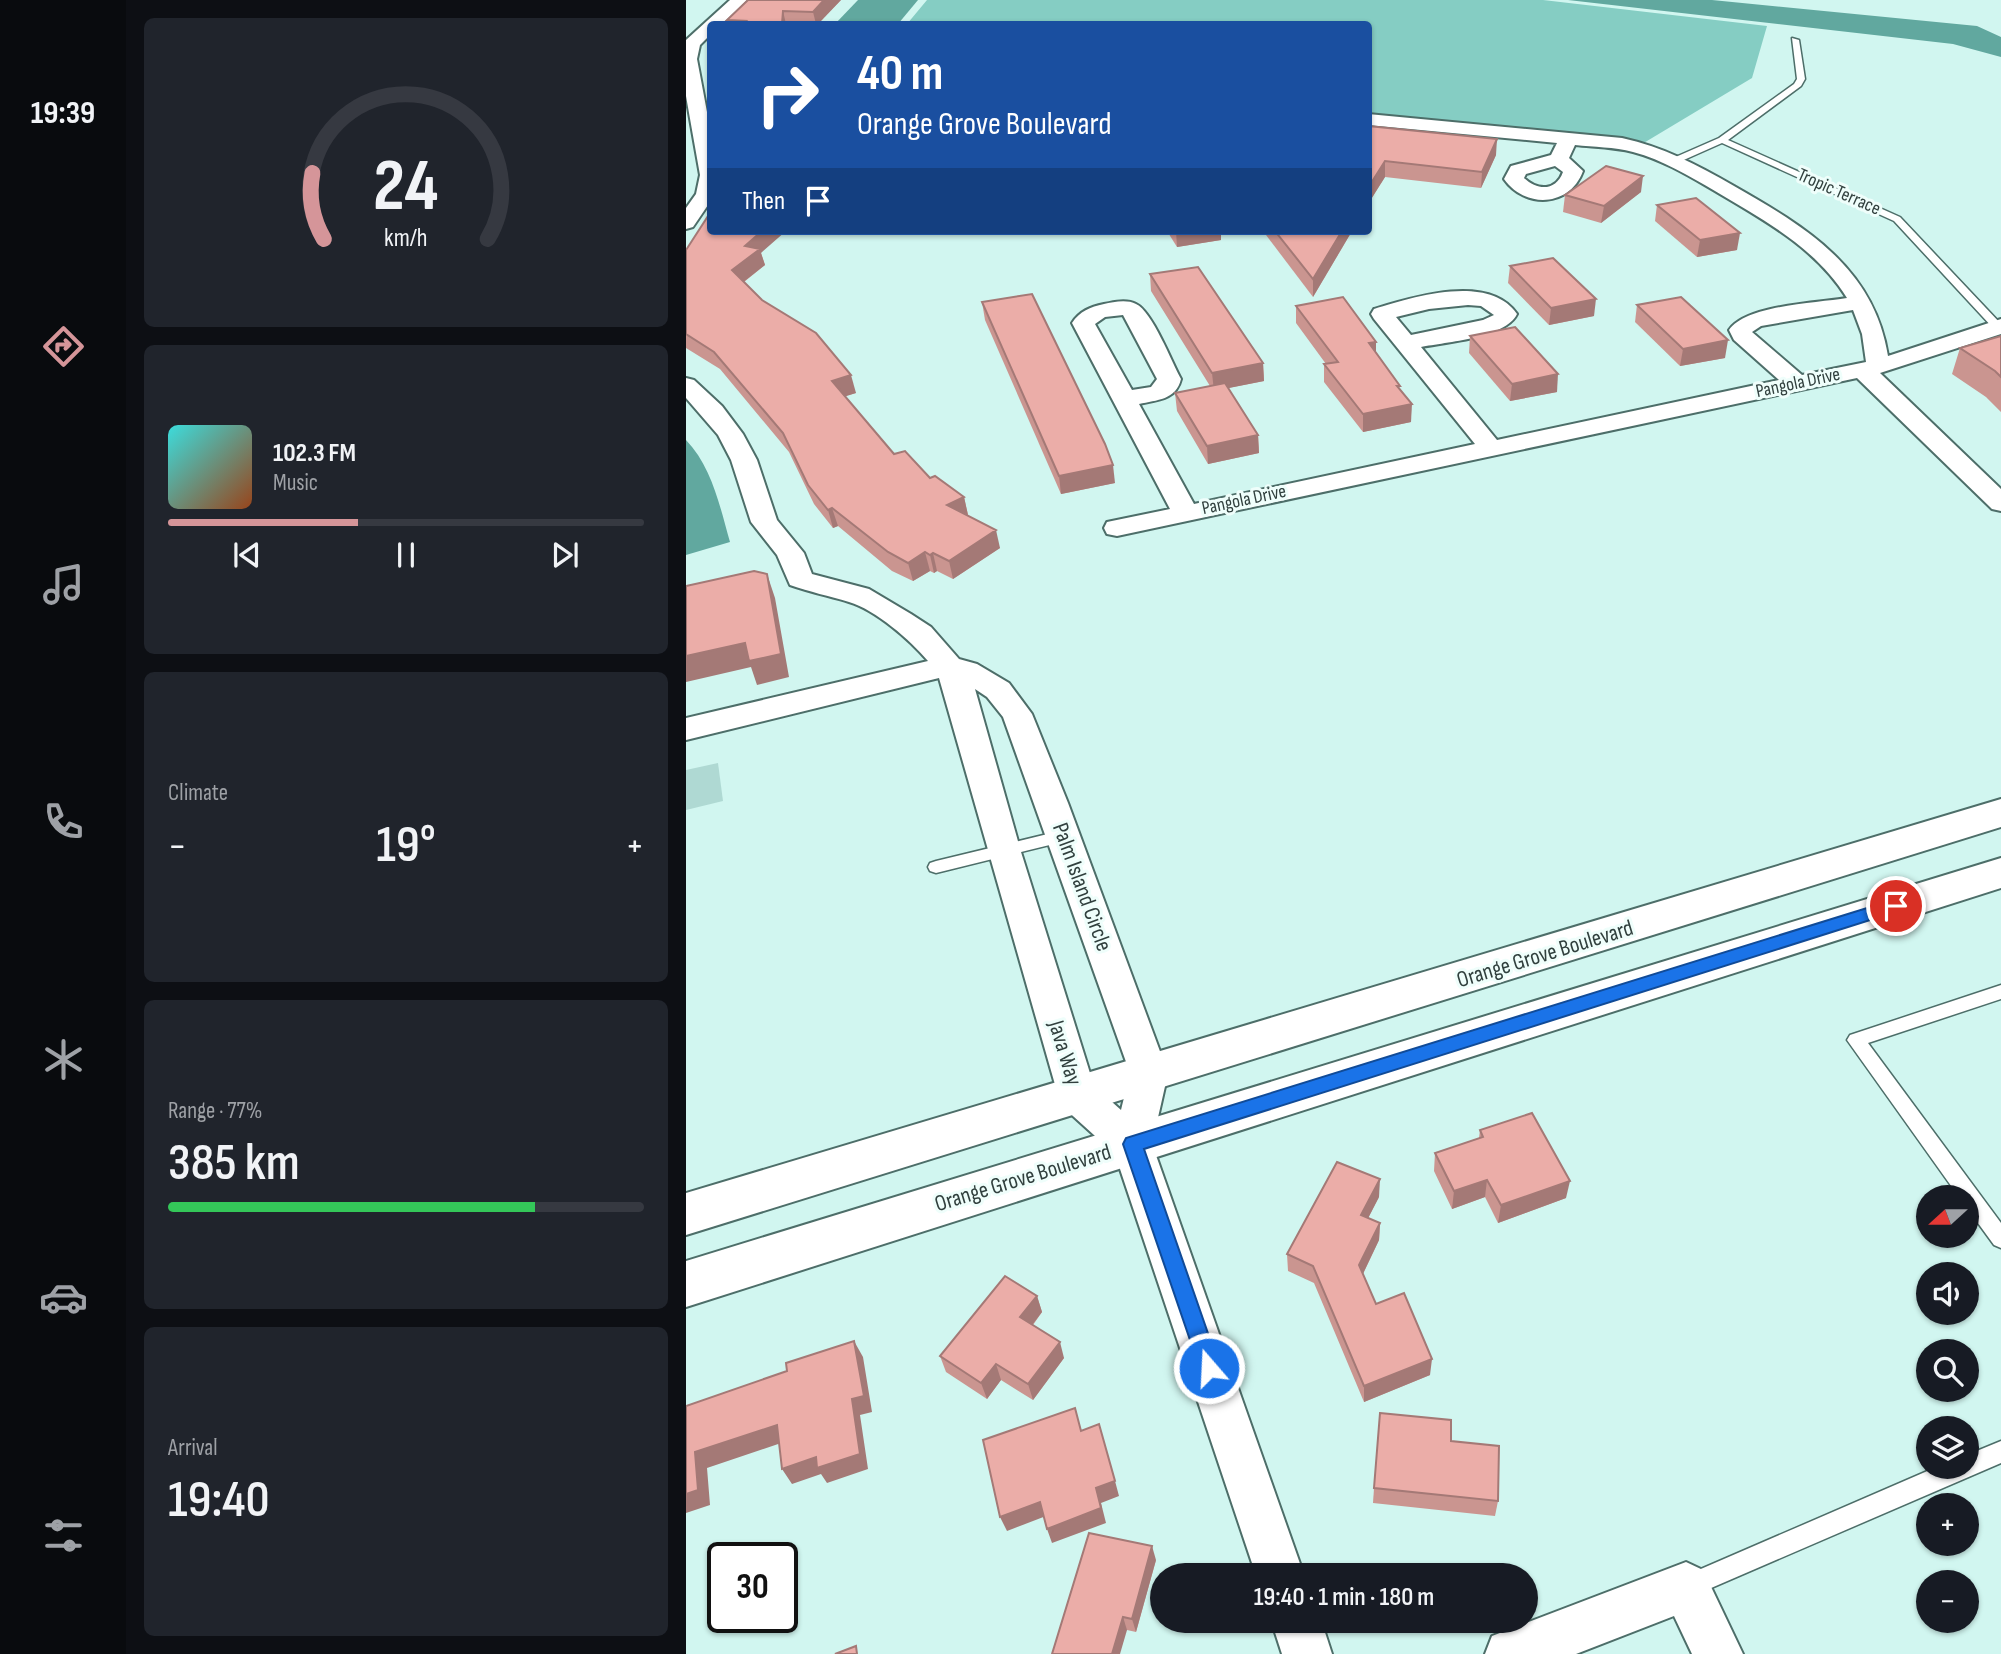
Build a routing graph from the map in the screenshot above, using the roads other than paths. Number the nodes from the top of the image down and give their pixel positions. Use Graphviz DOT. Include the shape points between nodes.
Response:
graph roads {
  1 [pos="739,0"];
  2 [pos="716,21"];
  3 [pos="707,30"];
  4 [pos="1795,40"];
  5 [pos="1372,119"];
  6 [pos="694,133"];
  7 [pos="1569,138"];
  8 [pos="1722,140"];
  9 [pos="1559,159"];
  10 [pos="1674,161"];
  11 [pos="707,167"];
  12 [pos="707,189"];
  13 [pos="686,223"];
  14 [pos="1861,302"];
  15 [pos="1999,327"];
  16 [pos="1406,343"];
  17 [pos="1875,367"];
  18 [pos="1796,383"];
  19 [pos="686,385"];
  20 [pos="1124,399"];
  21 [pos="1490,447"];
  22 [pos="2001,475"];
  23 [pos="2001,503"];
  24 [pos="1186,513"];
  25 [pos="1117,528"];
  26 [pos="948,666"];
  27 [pos="686,729"];
  28 [pos="2001,813"];
  29 [pos="1064,836"];
  30 [pos="1004,852"];
  31 [pos="936,867"];
  32 [pos="2001,873"];
  33 [pos="2001,992"];
  34 [pos="1149,1073"];
  35 [pos="1077,1095"];
  36 [pos="1132,1144"];
  37 [pos="686,1214"];
  38 [pos="2001,1239"];
  39 [pos="686,1284"];
  40 [pos="2001,1452"];
  41 [pos="1979,1461"];
  42 [pos="1937,1479"];
  43 [pos="1276,1563"];
  44 [pos="1686,1587"];
  45 [pos="1300,1633"];
  46 [pos="1307,1654"];
  47 [pos="1510,1654"];
  48 [pos="1717,1654"];
  1 -- 2 [label="street"];
  3 -- 6 [label="street" via="692,44 688,59"];
  4 -- 8 [label="lane" via="1801,79 1797,86"];
  5 -- 7 [label="street"];
  6 -- 11 [label="street"];
  7 -- 9 [label="street"];
  7 -- 10 [label="street" via="1643,147"];
  8 -- 10 [label="lane"];
  8 -- 15 [label="lane, Tropic Terrace" via="1898,219"];
  10 -- 14 [label="street" via="1770,214 1814,245 1845,276"];
  12 -- 13 [label="street"];
  14 -- 17 [label="street" via="1874,330"];
  14 -- 18 [label="street" via="1744,325 1742,335"];
  15 -- 17 [label="street, Tropic Terrace"];
  16 -- 21 [label="street"];
  17 -- 18 [label="street, Pangola Drive"];
  17 -- 22 [label="street"];
  17 -- 23 [label="street" via="1917,425"];
  18 -- 21 [label="street, Pangola Drive"];
  19 -- 26 [label="street, Palm Island Circle" via="730,434 744,460 764,522 790,553 800,579 859,594 920,634"];
  20 -- 24 [label="street"];
  21 -- 24 [label="street, Pangola Drive"];
  24 -- 25 [label="street, Pangola Drive"];
  26 -- 27 [label="street"];
  26 -- 29 [label="street, Palm Island Circle" via="998,690 1017,714"];
  26 -- 30 [label="street, Java Way" via="958,684"];
  28 -- 34 [label="street, Orange Grove Boulevard"];
  29 -- 30 [label="lane"];
  29 -- 34 [label="street, Palm Island Circle"];
  30 -- 31 [label="lane"];
  30 -- 35 [label="street, Java Way"];
  32 -- 36 [label="street, Orange Grove Boulevard"];
  33 -- 38 [label="lane" via="1856,1040"];
  34 -- 35 [label="street, Orange Grove Boulevard"];
  34 -- 36 [label="street"];
  35 -- 36 [label="street, Java Way"];
  35 -- 37 [label="street, Orange Grove Boulevard"];
  36 -- 39 [label="street, Orange Grove Boulevard"];
  36 -- 43 [label="street, Java Way"];
  40 -- 41 [label="lane"];
  42 -- 44 [label="lane"];
  44 -- 47 [label="street"];
  44 -- 48 [label="street"];
  45 -- 46 [label="street"];
}
